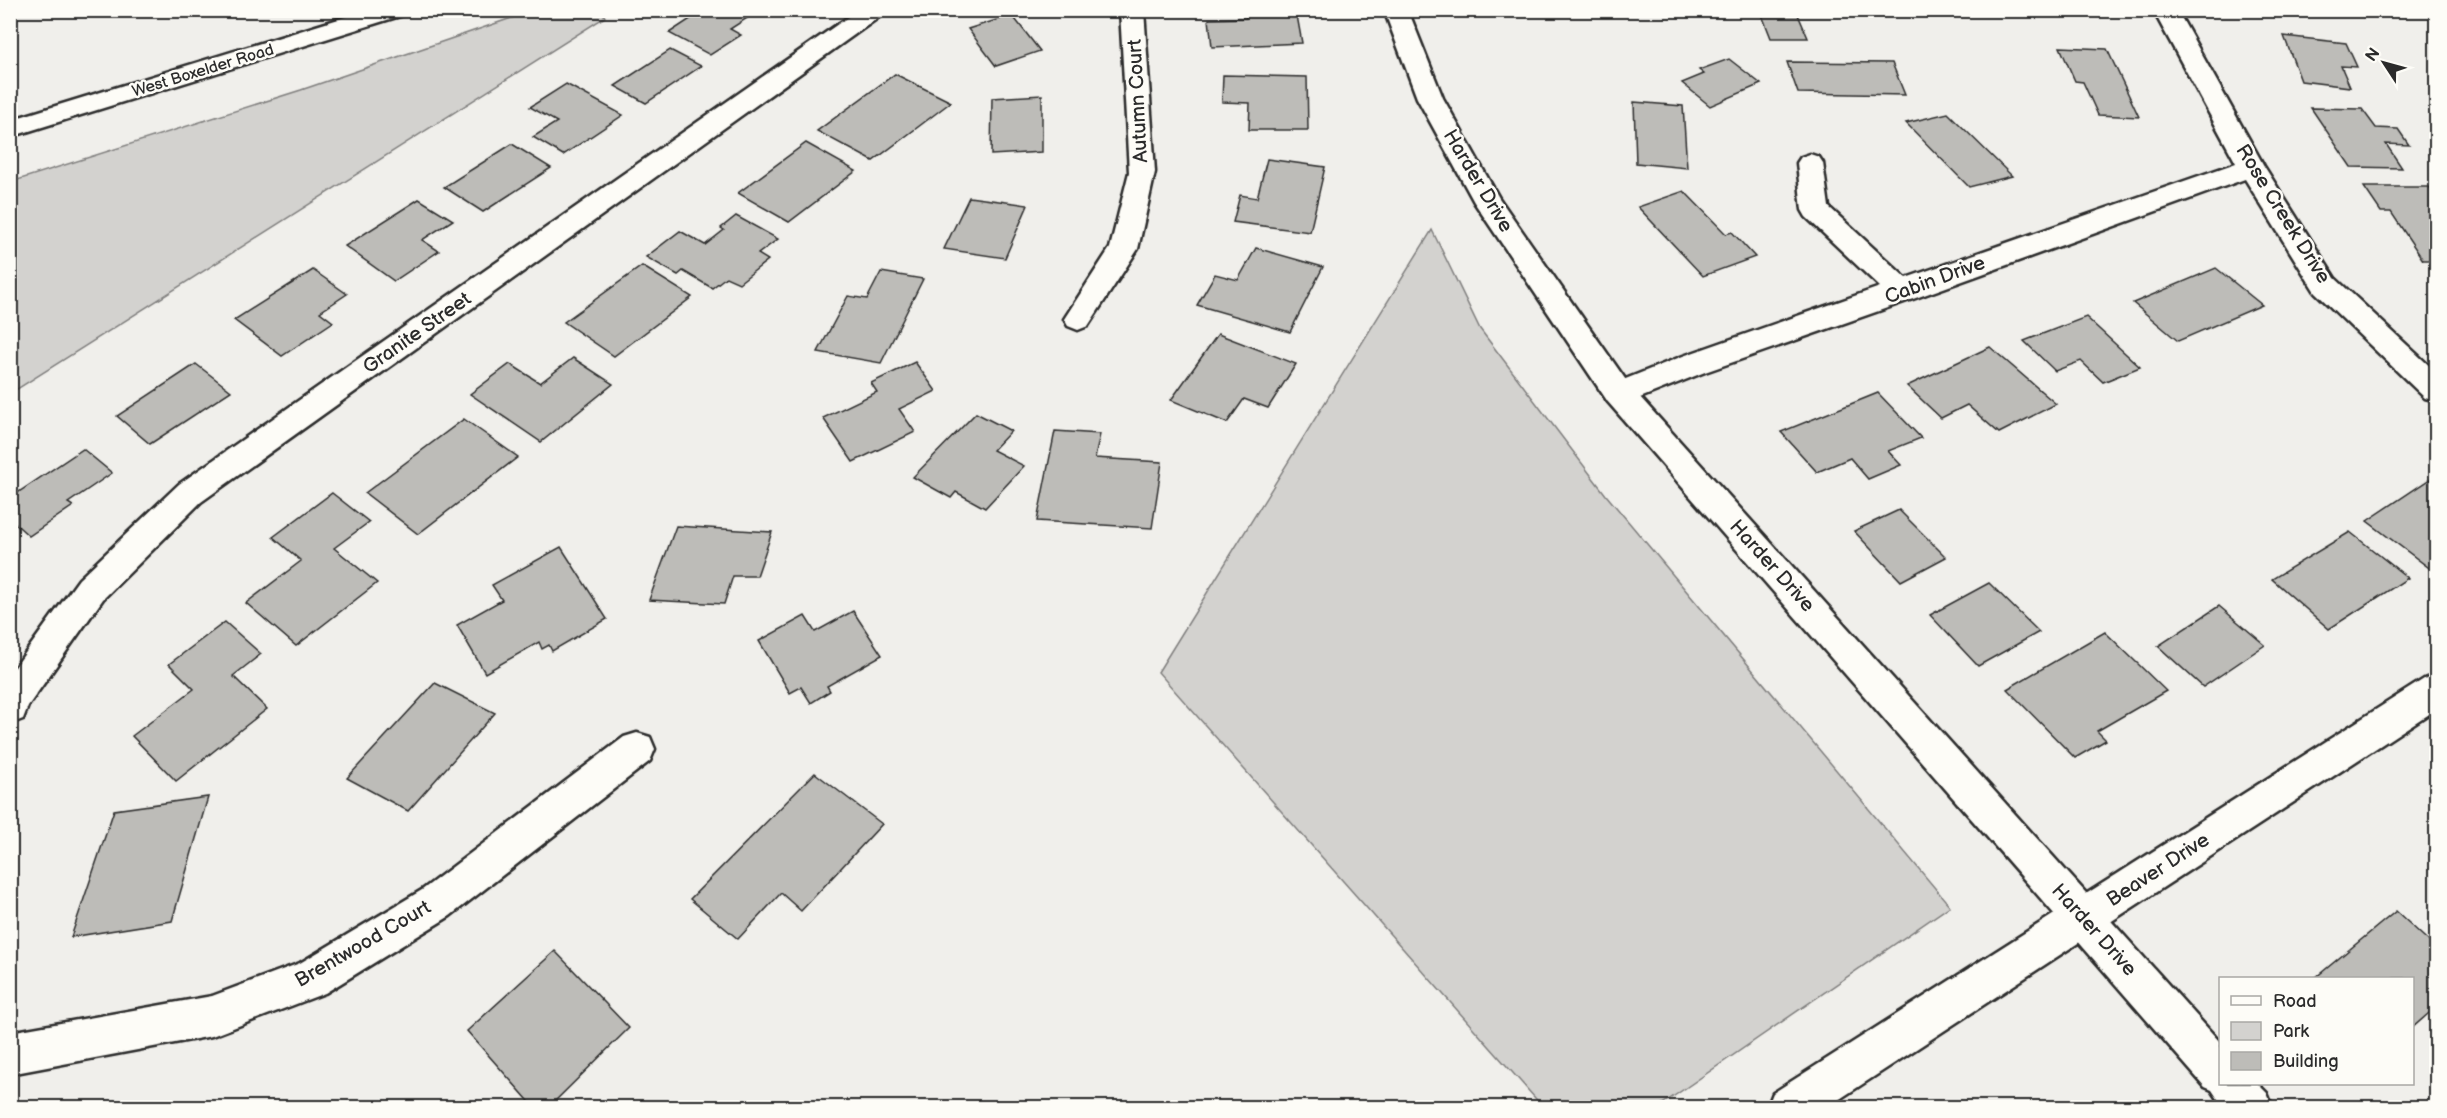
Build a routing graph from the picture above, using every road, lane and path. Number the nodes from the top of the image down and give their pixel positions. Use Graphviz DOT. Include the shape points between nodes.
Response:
graph roads {
  1 [pos="395,10"];
  2 [pos="874,10"];
  3 [pos="1132,10"];
  4 [pos="1396,10"];
  5 [pos="2165,10"];
  6 [pos="10,129"];
  7 [pos="1810,163"];
  8 [pos="2251,167"];
  9 [pos="1903,292"];
  10 [pos="1078,319"];
  11 [pos="2436,390"];
  12 [pos="1619,394"];
  13 [pos="2436,690"];
  14 [pos="10,708"];
  15 [pos="637,749"];
  16 [pos="2084,918"];
  17 [pos="10,1053"];
  18 [pos="2219,1071"];
  19 [pos="2233,1085"];
  20 [pos="1788,1107"];
  21 [pos="2253,1107"];
  1 -- 6 [label="street, West Boxelder Road"];
  2 -- 14 [label="street, Granite Street" via="190,493 91,589"];
  3 -- 10 [label="street, Autumn Court" via="1142,172 1124,249"];
  4 -- 12 [label="street, Harder Drive" via="1430,99 1488,202"];
  5 -- 8 [label="street, Rose Creek Drive"];
  7 -- 9 [label="street" via="1816,210"];
  8 -- 9 [label="street, Cabin Drive"];
  8 -- 11 [label="street, Rose Creek Drive" via="2325,285"];
  9 -- 12 [label="street, Cabin Drive"];
  12 -- 16 [label="street, Harder Drive"];
  13 -- 16 [label="street, Beaver Drive"];
  15 -- 17 [label="street, Brentwood Court" via="436,903 311,979 212,1016"];
  16 -- 18 [label="street, Harder Drive"];
  16 -- 20 [label="street, Beaver Drive"];
  19 -- 21 [label="street"];
}
